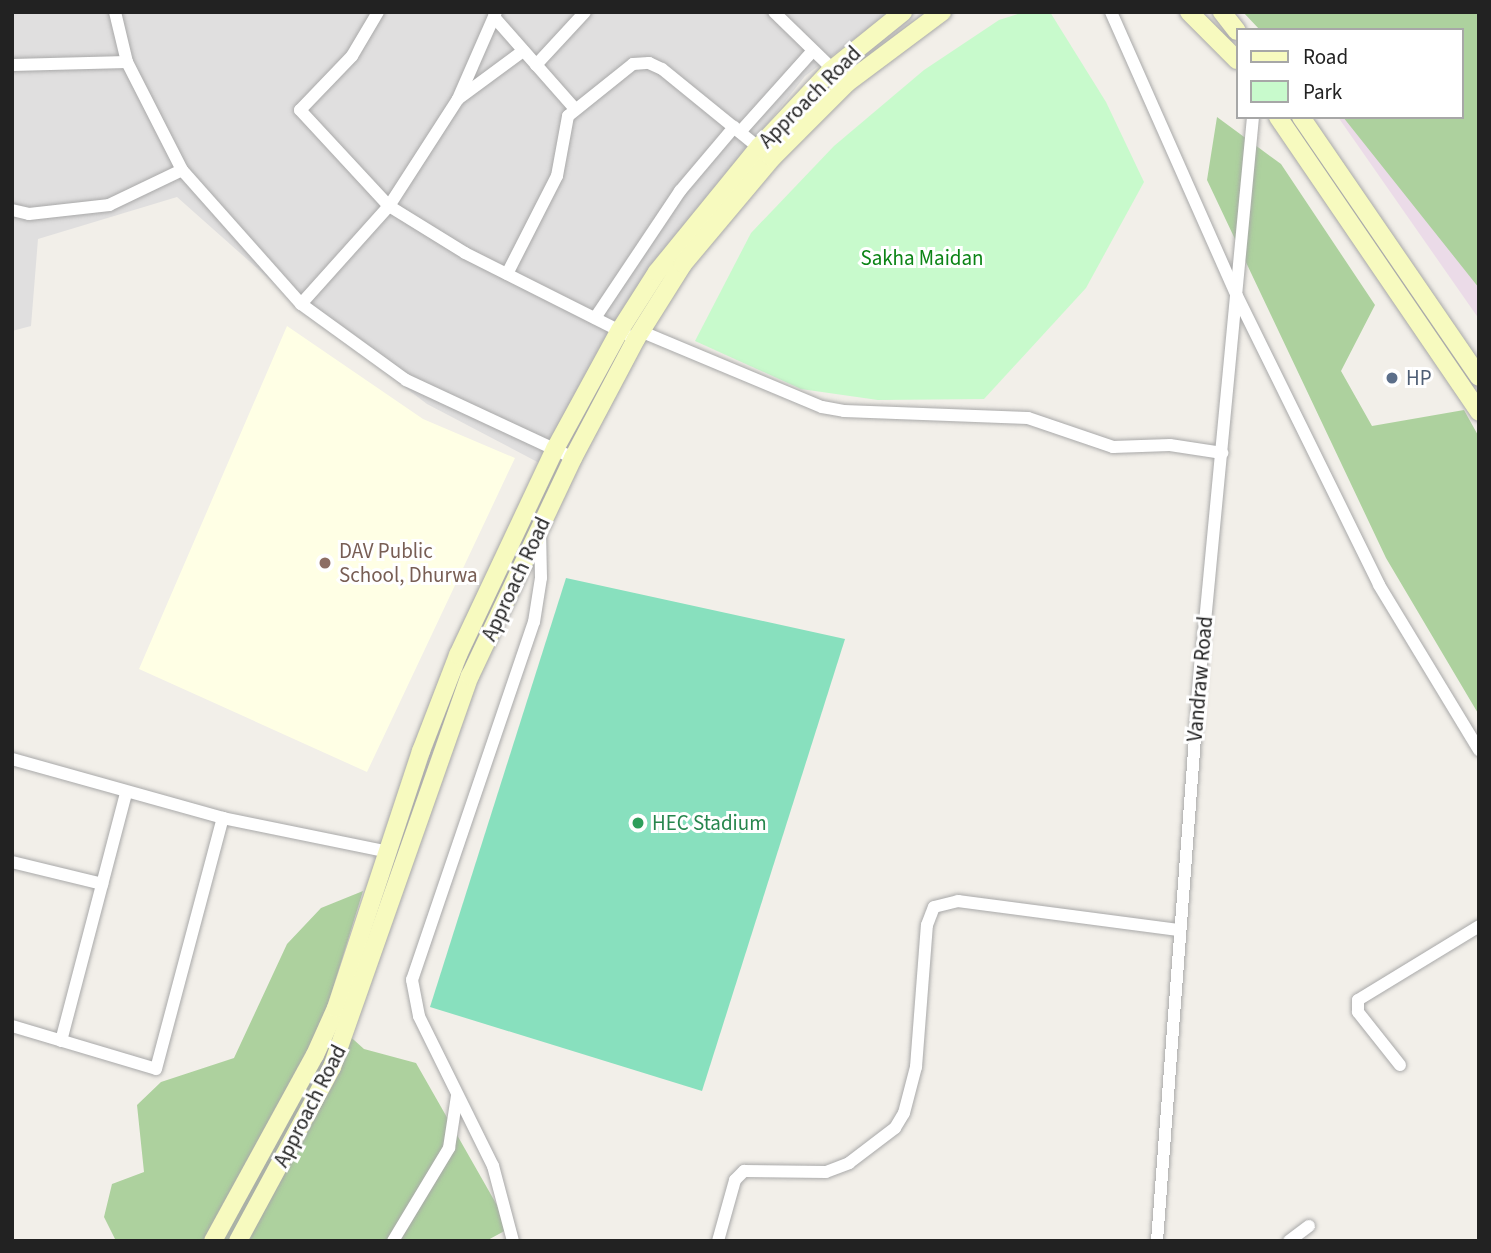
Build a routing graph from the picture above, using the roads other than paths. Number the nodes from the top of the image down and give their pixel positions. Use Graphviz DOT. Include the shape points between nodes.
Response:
graph roads {
  1 [pos="115,12"];
  2 [pos="378,12"];
  3 [pos="584,12"];
  4 [pos="775,12"];
  5 [pos="903,12"];
  6 [pos="942,12"];
  7 [pos="1111,12"];
  8 [pos="1189,12"];
  9 [pos="1222,12"];
  10 [pos="495,15"];
  11 [pos="1236,30"];
  12 [pos="523,51"];
  13 [pos="811,52"];
  14 [pos="1236,59"];
  15 [pos="127,62"];
  16 [pos="12,65"];
  17 [pos="536,65"];
  18 [pos="830,71"];
  19 [pos="847,83"];
  20 [pos="458,99"];
  21 [pos="575,109"];
  22 [pos="1254,119"];
  23 [pos="1279,119"];
  24 [pos="1302,119"];
  25 [pos="737,129"];
  26 [pos="765,153"];
  27 [pos="182,170"];
  28 [pos="389,206"];
  29 [pos="12,210"];
  30 [pos="507,274"];
  31 [pos="1237,296"];
  32 [pos="302,304"];
  33 [pos="595,318"];
  34 [pos="632,334"];
  35 [pos="1479,377"];
  36 [pos="1479,412"];
  37 [pos="555,449"];
  38 [pos="1222,453"];
  39 [pos="573,458"];
  40 [pos="540,528"];
  41 [pos="1479,750"];
  42 [pos="12,759"];
  43 [pos="126,793"];
  44 [pos="223,818"];
  45 [pos="388,852"];
  46 [pos="12,862"];
  47 [pos="102,884"];
  48 [pos="1479,926"];
  49 [pos="1178,930"];
  50 [pos="12,1026"];
  51 [pos="61,1041"];
  52 [pos="1400,1065"];
  53 [pos="457,1096"];
  54 [pos="1309,1226"];
  55 [pos="213,1241"];
  56 [pos="238,1241"];
  57 [pos="393,1241"];
  58 [pos="513,1241"];
  59 [pos="718,1241"];
  60 [pos="1157,1241"];
  61 [pos="1289,1241"];
  1 -- 15 [label="street"];
  2 -- 28 [label="street" via="352,56 300,110"];
  3 -- 17 [label="street"];
  4 -- 13 [label="street"];
  5 -- 18 [label="street, Approach Road"];
  6 -- 19 [label="street, Approach Road"];
  7 -- 31 [label="street"];
  8 -- 14 [label="street"];
  9 -- 11 [label="street"];
  10 -- 12 [label="street"];
  10 -- 20 [label="street"];
  12 -- 17 [label="street"];
  12 -- 20 [label="street"];
  13 -- 18 [label="street"];
  13 -- 25 [label="street"];
  15 -- 16 [label="street"];
  15 -- 27 [label="street"];
  17 -- 21 [label="street"];
  18 -- 19 [label="street"];
  18 -- 26 [label="street, Approach Road"];
  19 -- 26 [label="street, Approach Road"];
  20 -- 28 [label="street"];
  21 -- 25 [label="street" via="628,67 643,62 663,69"];
  21 -- 30 [label="street" via="565,123 556,176"];
  22 -- 31 [label="street, Vandraw Road"];
  23 -- 36 [label="street"];
  24 -- 35 [label="street"];
  25 -- 26 [label="street"];
  25 -- 33 [label="street" via="680,191"];
  26 -- 34 [label="street, Approach Road"];
  27 -- 29 [label="street" via="109,205 29,214"];
  27 -- 32 [label="street"];
  28 -- 30 [label="street"];
  28 -- 32 [label="street"];
  30 -- 33 [label="street"];
  31 -- 38 [label="street, Vandraw Road"];
  31 -- 41 [label="street" via="1379,585"];
  32 -- 37 [label="street" via="337,334 406,380"];
  33 -- 34 [label="street"];
  34 -- 37 [label="street, Approach Road"];
  34 -- 38 [label="street" via="844,411 1028,418 1113,447 1170,445"];
  34 -- 39 [label="street, Approach Road"];
  37 -- 39 [label="street"];
  37 -- 45 [label="street, Approach Road" via="458,655"];
  38 -- 49 [label="street, Vandraw Road"];
  39 -- 40 [label="street, Approach Road"];
  40 -- 53 [label="street" via="541,578 534,622 412,980 419,1016"];
  40 -- 56 [label="street, Approach Road" via="466,689 348,1030 317,1099"];
  42 -- 43 [label="street"];
  43 -- 44 [label="street"];
  43 -- 47 [label="street"];
  44 -- 45 [label="street"];
  44 -- 51 [label="street" via="156,1069"];
  45 -- 55 [label="street, Approach Road" via="320,1043"];
  46 -- 47 [label="street"];
  47 -- 51 [label="street"];
  48 -- 52 [label="street" via="1357,1000 1358,1012"];
  49 -- 59 [label="street" via="958,901 934,907 927,925 916,1067 904,1113 895,1128 849,1163 826,1172 744,1171 736,1181"];
  49 -- 60 [label="street, Vandraw Road" via="1174,1045"];
  50 -- 51 [label="street"];
  53 -- 57 [label="street" via="449,1148"];
  53 -- 58 [label="street" via="493,1166"];
  54 -- 61 [label="street"];
}
